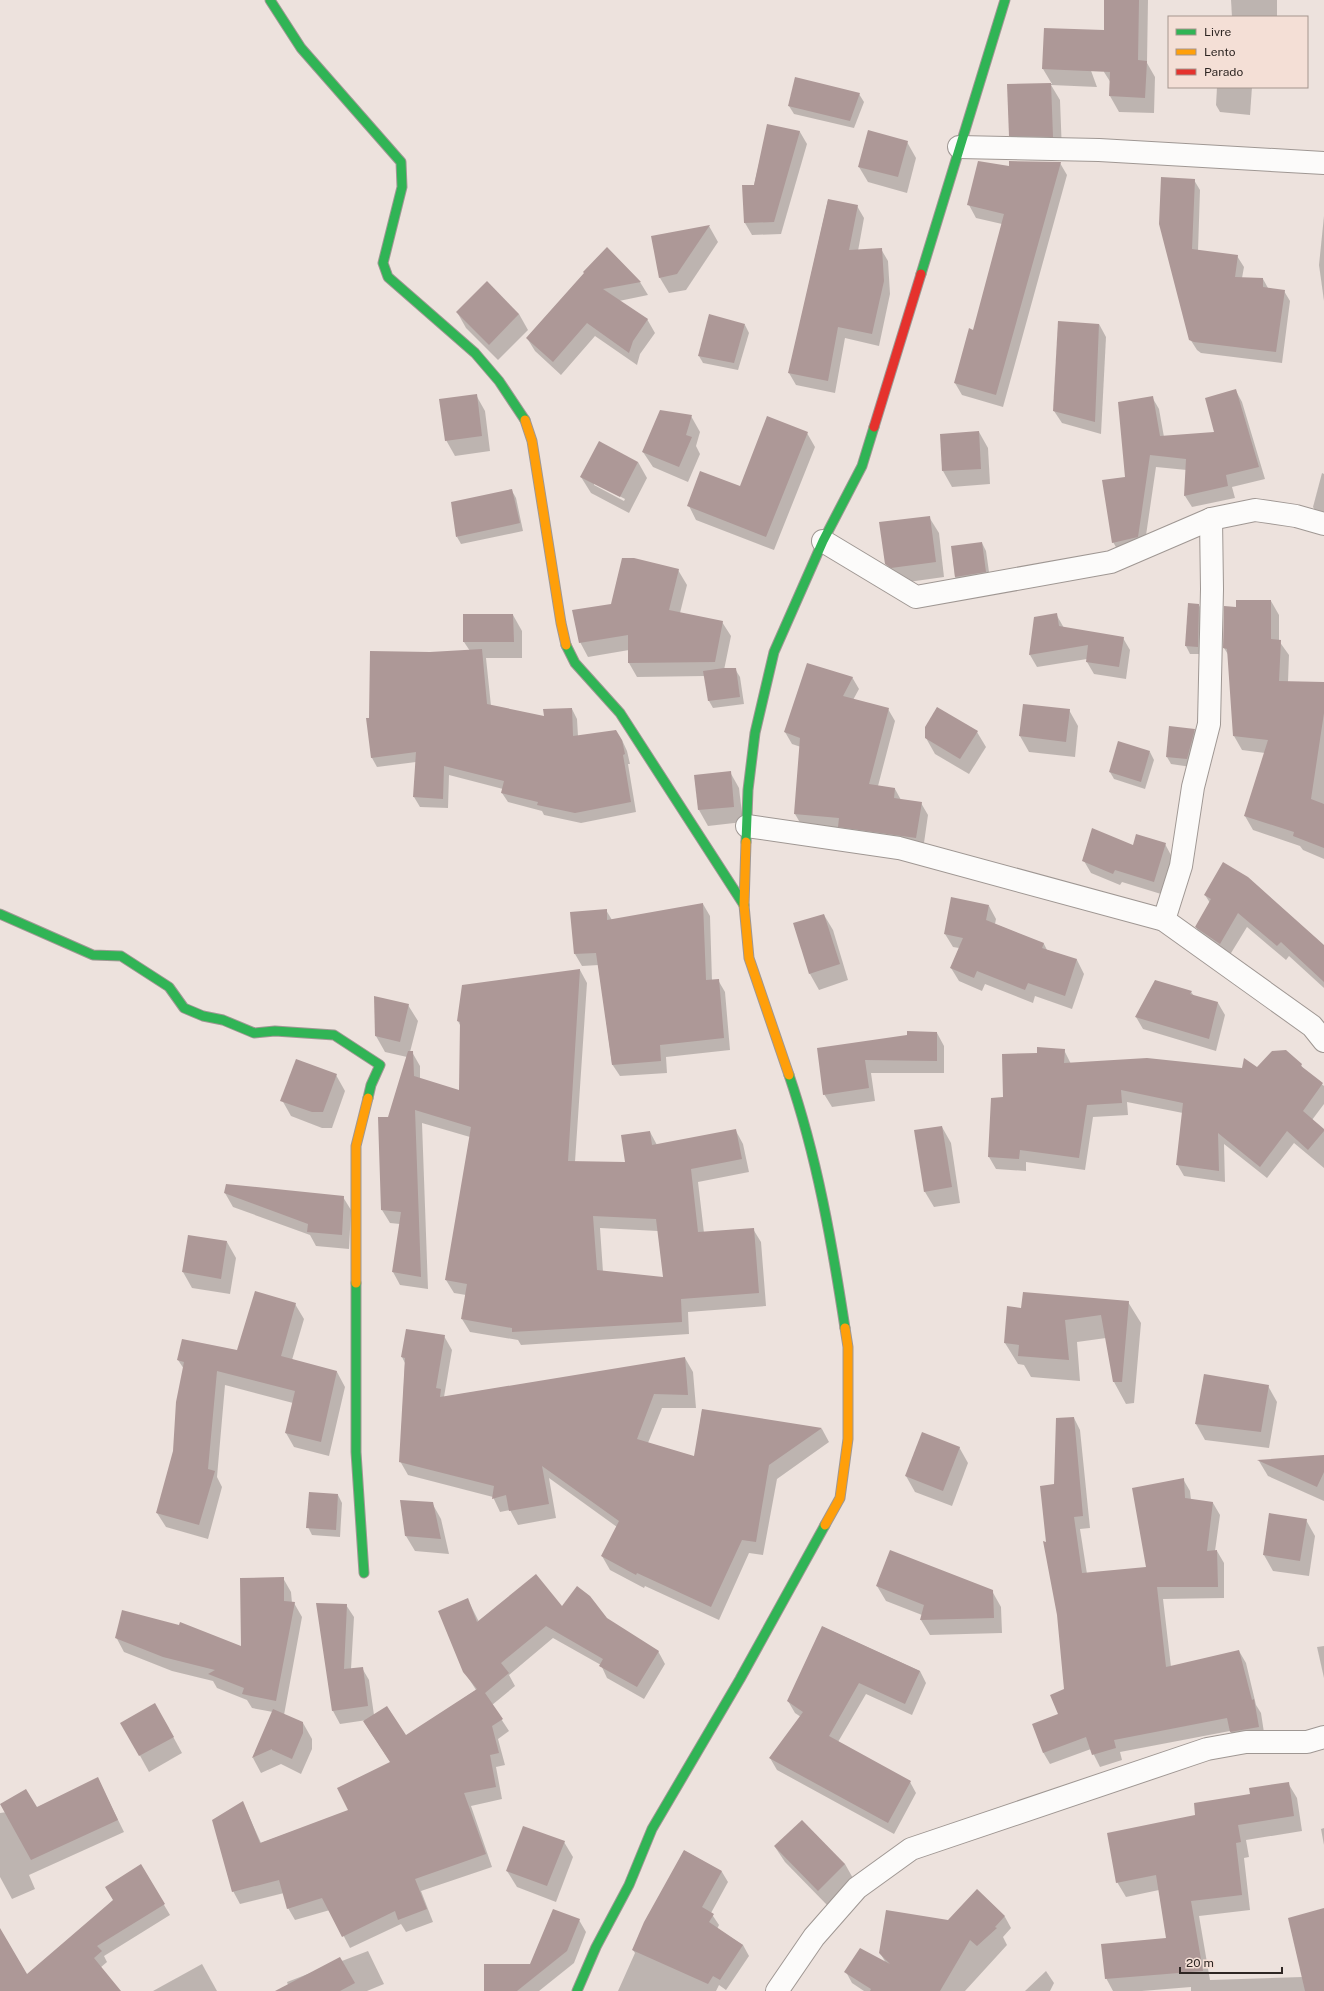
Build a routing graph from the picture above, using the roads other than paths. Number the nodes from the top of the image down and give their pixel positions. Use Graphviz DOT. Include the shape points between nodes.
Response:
graph roads {
  1 [pos="270,0"];
  2 [pos="1005,0"];
  3 [pos="959,147"];
  4 [pos="1324,163"];
  5 [pos="1211,519"];
  6 [pos="1324,524"];
  7 [pos="823,541"];
  8 [pos="747,826"];
  9 [pos="744,905"];
  10 [pos="0,914"];
  11 [pos="1164,920"];
  12 [pos="1324,1041"];
  13 [pos="364,1573"];
  14 [pos="1324,1736"];
  15 [pos="577,1991"];
  16 [pos="777,1991"];
  1 -- 9 [label="street" via="301,48 401,162 402,186 383,263 388,277 475,353 499,381 524,417 532,441 561,623 568,651 575,663 620,713"];
  2 -- 3 [label="street"];
  3 -- 4 [label="street" via="1099,150"];
  3 -- 7 [label="street" via="862,466"];
  5 -- 6 [label="street" via="1255,510 1296,516"];
  5 -- 7 [label="street" via="1111,562 916,596"];
  5 -- 11 [label="street" via="1209,724 1193,787 1181,866"];
  7 -- 8 [label="street" via="774,652 755,733 748,790"];
  8 -- 9 [label="street"];
  8 -- 11 [label="street" via="899,848"];
  9 -- 15 [label="street" via="749,958 790,1081 817,1175 832,1244 848,1347 848,1439 840,1498 740,1679 652,1829 629,1885 596,1947"];
  10 -- 13 [label="street" via="93,955 121,956 169,987 184,1008 203,1016 223,1020 254,1033 275,1031 334,1035 380,1065 371,1085 356,1146 356,1452"];
  11 -- 12 [label="street" via="1312,1026"];
  14 -- 16 [label="street" via="1307,1742 1246,1742 1207,1749 911,1849 857,1888 814,1937"];
}
